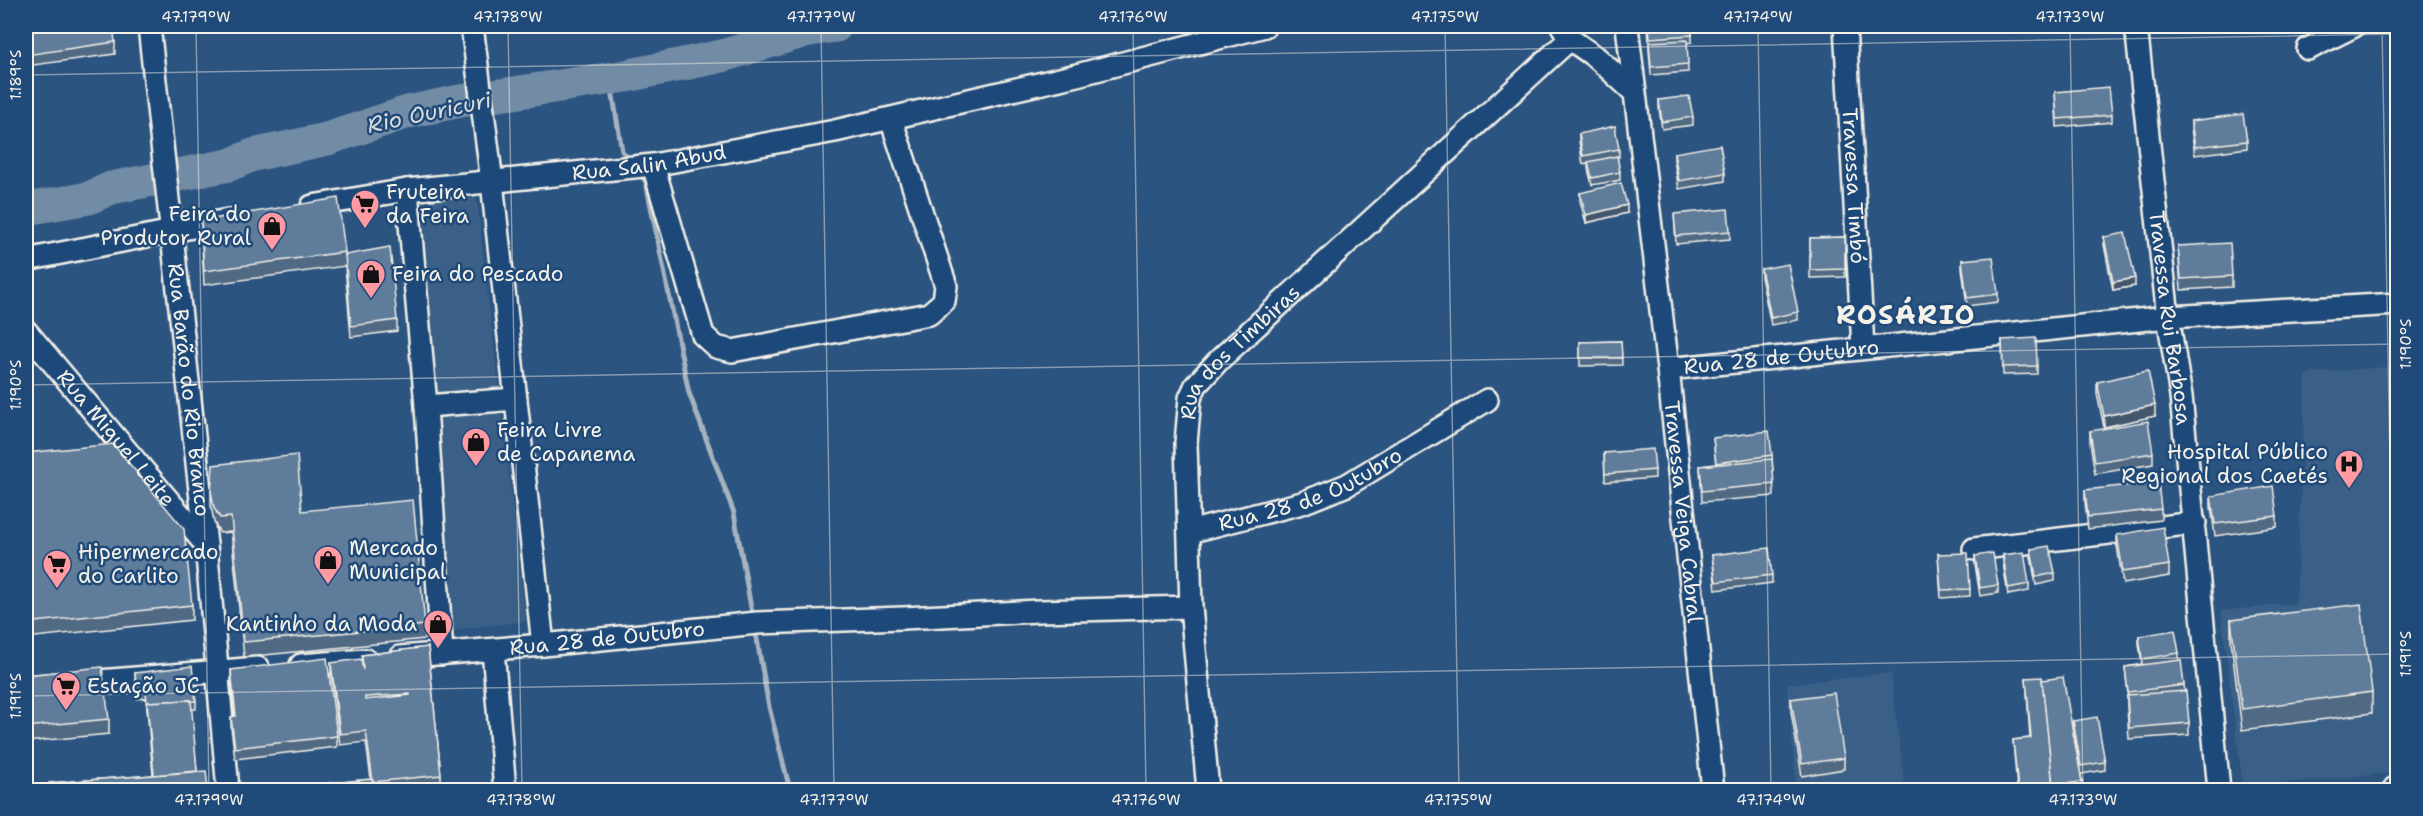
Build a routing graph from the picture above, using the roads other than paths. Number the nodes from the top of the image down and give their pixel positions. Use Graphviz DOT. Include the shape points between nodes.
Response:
graph roads {
  1 [pos="150,26"];
  2 [pos="472,26"];
  3 [pos="1265,26"];
  4 [pos="1627,26"];
  5 [pos="1845,26"];
  6 [pos="2136,26"];
  7 [pos="2354,26"];
  8 [pos="1566,32"];
  9 [pos="2307,49"];
  10 [pos="1633,91"];
  11 [pos="891,119"];
  12 [pos="653,165"];
  13 [pos="492,182"];
  14 [pos="407,190"];
  15 [pos="290,210"];
  16 [pos="243,217"];
  17 [pos="173,229"];
  18 [pos="26,260"];
  19 [pos="2397,304"];
  20 [pos="2168,317"];
  21 [pos="26,331"];
  22 [pos="1863,348"];
  23 [pos="1668,369"];
  24 [pos="516,399"];
  25 [pos="1487,400"];
  26 [pos="426,406"];
  27 [pos="2195,524"];
  28 [pos="1189,532"];
  29 [pos="206,545"];
  30 [pos="1974,549"];
  31 [pos="1191,607"];
  32 [pos="543,645"];
  33 [pos="493,650"];
  34 [pos="442,654"];
  35 [pos="218,671"];
  36 [pos="26,687"];
  37 [pos="228,790"];
  38 [pos="505,790"];
  39 [pos="1208,790"];
  40 [pos="1713,790"];
  41 [pos="2219,790"];
  1 -- 17 [label="street, Rua Barão do Rio Branco"];
  2 -- 13 [label="street"];
  3 -- 11 [label="street, Rua Salin Abud"];
  4 -- 10 [label="street, Travessa Veiga Cabral"];
  5 -- 22 [label="street, Travessa Timbó"];
  6 -- 20 [label="street, Travessa Rui Barbosa"];
  7 -- 9 [label="street"];
  8 -- 10 [label="street"];
  8 -- 28 [label="street, Rua dos Timbiras" via="1196,385 1187,412"];
  10 -- 23 [label="street, Travessa Veiga Cabral"];
  11 -- 12 [label="street, Rua Salin Abud"];
  11 -- 12 [label="street" via="946,286 944,301 929,314 732,351 716,347 703,335"];
  12 -- 13 [label="street, Rua Salin Abud"];
  13 -- 14 [label="street, Rua Salin Abud"];
  13 -- 24 [label="street"];
  14 -- 15 [label="street, Rua Salin Abud"];
  14 -- 26 [label="street"];
  16 -- 17 [label="street"];
  17 -- 18 [label="street"];
  17 -- 29 [label="street, Rua Barão do Rio Branco"];
  19 -- 20 [label="street, Rua 28 de Outubro"];
  20 -- 22 [label="street, Rua 28 de Outubro"];
  20 -- 27 [label="street, Travessa Rui Barbosa"];
  21 -- 29 [label="street, Rua Miguel Leite"];
  22 -- 23 [label="street, Rua 28 de Outubro"];
  23 -- 40 [label="street, Travessa Veiga Cabral"];
  24 -- 26 [label="street"];
  24 -- 32 [label="street"];
  25 -- 28 [label="street, Rua 28 de Outubro" via="1325,496"];
  26 -- 34 [label="street"];
  27 -- 30 [label="street"];
  27 -- 41 [label="street, Travessa Rui Barbosa"];
  28 -- 31 [label="street, Rua dos Timbiras"];
  29 -- 35 [label="street, Rua Barão do Rio Branco"];
  31 -- 32 [label="street, Rua 28 de Outubro" via="757,623"];
  31 -- 39 [label="street, Rua dos Timbiras"];
  32 -- 33 [label="street, Rua 28 de Outubro"];
  33 -- 34 [label="street, Rua 28 de Outubro"];
  33 -- 38 [label="street"];
  34 -- 35 [label="street, Rua 28 de Outubro"];
  35 -- 36 [label="street, Rua 28 de Outubro"];
  35 -- 37 [label="street, Rua Barão do Rio Branco"];
}
